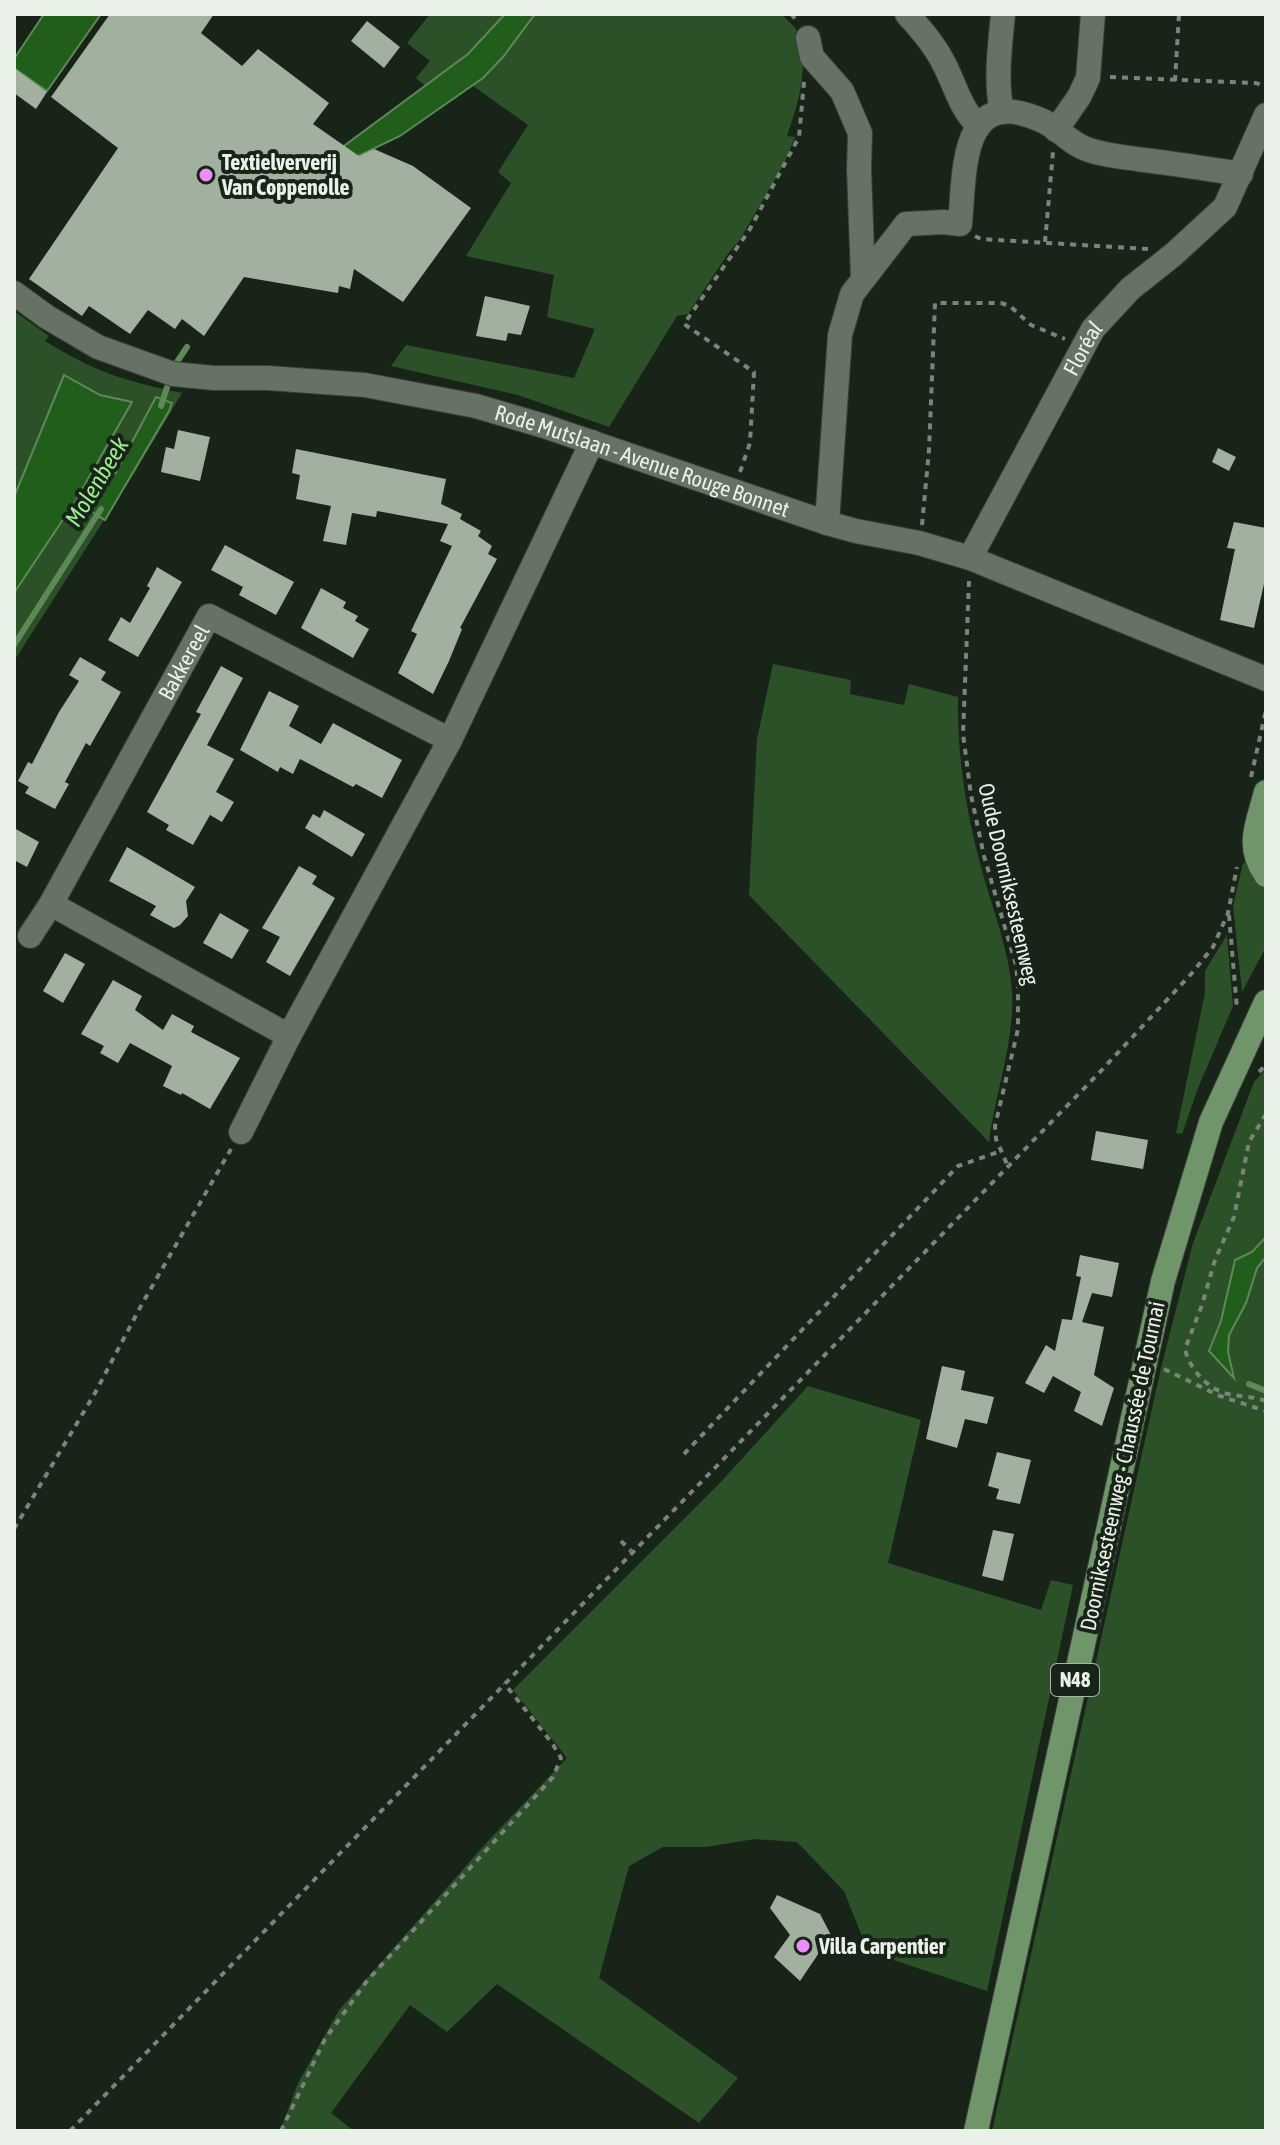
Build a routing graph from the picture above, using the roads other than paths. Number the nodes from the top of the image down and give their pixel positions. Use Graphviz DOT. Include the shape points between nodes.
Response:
graph roads {
  1 [pos="907,14"];
  2 [pos="1003,14"];
  3 [pos="1093,14"];
  4 [pos="810,47"];
  5 [pos="1002,112"];
  6 [pos="1266,115"];
  7 [pos="979,126"];
  8 [pos="1056,130"];
  9 [pos="1241,174"];
  10 [pos="863,279"];
  11 [pos="14,293"];
  12 [pos="592,442"];
  13 [pos="827,523"];
  14 [pos="970,558"];
  15 [pos="1266,679"];
  16 [pos="450,740"];
  17 [pos="1258,788"];
  18 [pos="1263,821"];
  19 [pos="1266,875"];
  20 [pos="51,904"];
  21 [pos="30,936"];
  22 [pos="1266,1002"];
  23 [pos="289,1036"];
  24 [pos="241,1132"];
  25 [pos="976,2131"];
  1 -- 7 [label="street" via="942,59 961,103"];
  2 -- 5 [label="street" via="998,65"];
  3 -- 8 [label="street" via="1088,78"];
  4 -- 10 [label="street" via="842,91 860,133"];
  5 -- 7 [label="street"];
  5 -- 8 [label="street" via="1021,112"];
  6 -- 9 [label="street, Floréal"];
  7 -- 10 [label="street" via="966,155 960,224 906,224"];
  8 -- 9 [label="street" via="1074,145 1103,154"];
  9 -- 14 [label="street, Floréal" via="1225,207 1130,289 1093,329"];
  10 -- 13 [label="street" via="852,294 840,335"];
  11 -- 12 [label="street, Rode Mutslaan - Avenue Rouge Bonnet" via="85,340 158,369 189,376 330,381 396,390 476,406"];
  12 -- 13 [label="street, Rode Mutslaan - Avenue Rouge Bonnet"];
  12 -- 16 [label="street"];
  13 -- 14 [label="street, Rode Mutslaan - Avenue Rouge Bonnet"];
  14 -- 15 [label="street, Rode Mutslaan - Avenue Rouge Bonnet"];
  16 -- 20 [label="street, Bakkereel" via="209,616"];
  16 -- 23 [label="street"];
  17 -- 18 [label="main road"];
  18 -- 19 [label="main road" via="1253,838"];
  20 -- 21 [label="street, Bakkereel"];
  20 -- 23 [label="street"];
  22 -- 25 [label="main road, Doorniksesteenweg - Chaussée de Tournai / N48" via="1211,1122 1163,1281"];
  23 -- 24 [label="street"];
}
